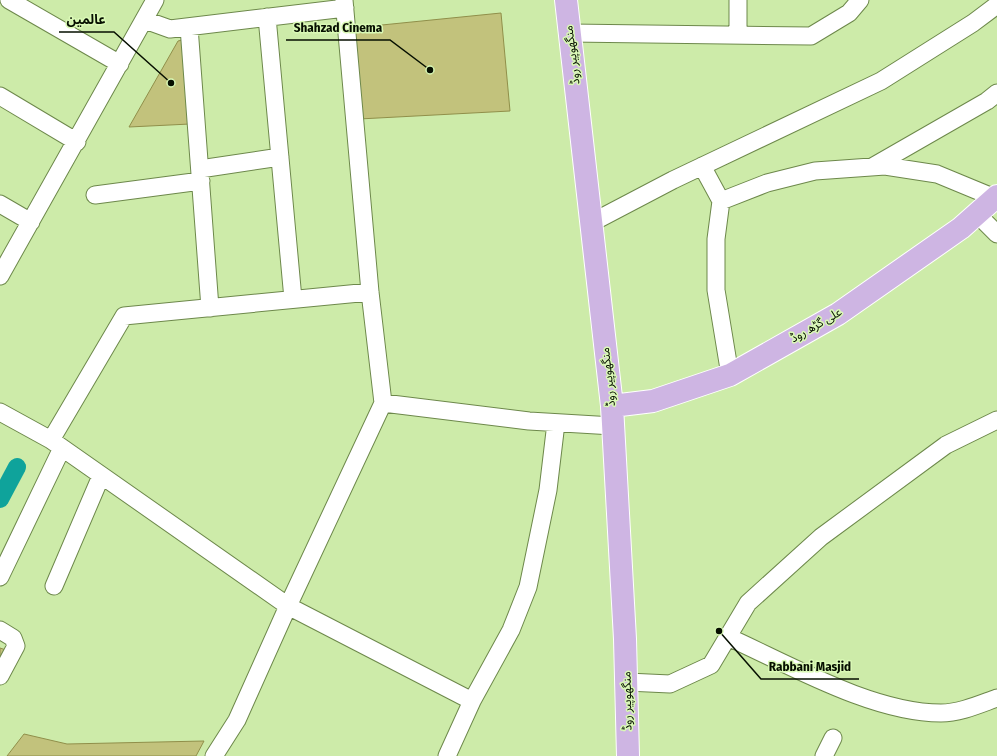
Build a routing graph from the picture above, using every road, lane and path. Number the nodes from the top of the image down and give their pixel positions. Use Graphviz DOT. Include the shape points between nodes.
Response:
graph roads {
  1 [pos="10,0"];
  2 [pos="155,0"];
  3 [pos="566,0"];
  4 [pos="738,0"];
  5 [pos="860,0"];
  6 [pos="344,4"];
  7 [pos="997,5"];
  8 [pos="267,17"];
  9 [pos="145,20"];
  10 [pos="190,27"];
  11 [pos="570,33"];
  12 [pos="738,35"];
  13 [pos="120,64"];
  14 [pos="997,93"];
  15 [pos="0,96"];
  16 [pos="77,142"];
  17 [pos="280,158"];
  18 [pos="702,166"];
  19 [pos="871,167"];
  20 [pos="200,175"];
  21 [pos="95,194"];
  22 [pos="996,197"];
  23 [pos="721,201"];
  24 [pos="0,204"];
  25 [pos="977,214"];
  26 [pos="31,222"];
  27 [pos="591,223"];
  28 [pos="997,234"];
  29 [pos="0,276"];
  30 [pos="370,292"];
  31 [pos="293,299"];
  32 [pos="210,308"];
  33 [pos="730,374"];
  34 [pos="383,403"];
  35 [pos="0,412"];
  36 [pos="612,416"];
  37 [pos="997,420"];
  38 [pos="556,423"];
  39 [pos="56,444"];
  40 [pos="101,476"];
  41 [pos="0,576"];
  42 [pos="54,586"];
  43 [pos="288,606"];
  44 [pos="0,630"];
  45 [pos="728,636"];
  46 [pos="0,676"];
  47 [pos="627,682"];
  48 [pos="997,698"];
  49 [pos="472,701"];
  50 [pos="833,738"];
  51 [pos="214,756"];
  52 [pos="447,756"];
  53 [pos="628,756"];
  54 [pos="824,756"];
  1 -- 13 [label="street"];
  2 -- 9 [label="street"];
  3 -- 11 [label="main road, منگھوپیر روڈ"];
  4 -- 12 [label="street"];
  5 -- 12 [label="street" via="849,13 811,36"];
  6 -- 8 [label="street"];
  6 -- 30 [label="street"];
  7 -- 18 [label="street" via="881,81"];
  8 -- 10 [label="street"];
  8 -- 17 [label="street"];
  9 -- 10 [label="street" via="170,29"];
  9 -- 13 [label="street"];
  10 -- 20 [label="street"];
  11 -- 12 [label="street"];
  11 -- 27 [label="main road, منگھوپیر روڈ"];
  13 -- 16 [label="street"];
  14 -- 19 [label="street"];
  15 -- 16 [label="street"];
  16 -- 26 [label="street"];
  17 -- 20 [label="street"];
  17 -- 31 [label="street"];
  18 -- 23 [label="street"];
  18 -- 27 [label="street"];
  19 -- 22 [label="street" via="885,166 938,174"];
  19 -- 23 [label="street" via="815,170 766,182"];
  20 -- 21 [label="street"];
  20 -- 32 [label="street"];
  22 -- 25 [label="main road, علی گڑھ روڈ"];
  23 -- 33 [label="street" via="716,239 716,290"];
  24 -- 26 [label="street"];
  25 -- 28 [label="street"];
  25 -- 33 [label="main road, علی گڑھ روڈ" via="962,228 838,314"];
  26 -- 29 [label="street"];
  27 -- 36 [label="main road, منگھوپیر روڈ"];
  30 -- 31 [label="street"];
  30 -- 34 [label="street"];
  31 -- 32 [label="street"];
  32 -- 39 [label="street" via="124,316"];
  33 -- 36 [label="main road, علی گڑھ روڈ"];
  34 -- 38 [label="street"];
  34 -- 43 [label="street"];
  35 -- 39 [label="street"];
  36 -- 38 [label="street"];
  36 -- 47 [label="main road, منگھوپیر روڈ"];
  37 -- 45 [label="street" via="946,445 821,537 748,603"];
  38 -- 49 [label="street" via="548,490 528,588 511,630"];
  39 -- 40 [label="street"];
  39 -- 41 [label="street"];
  40 -- 42 [label="street"];
  40 -- 43 [label="street"];
  43 -- 49 [label="street"];
  43 -- 51 [label="street" via="237,720"];
  44 -- 46 [label="street" via="13,638 16,646"];
  45 -- 47 [label="street" via="711,665 670,684"];
  45 -- 48 [label="street" via="847,691 895,707 943,713"];
  47 -- 53 [label="main road, منگھوپیر روڈ"];
  49 -- 52 [label="street"];
  50 -- 54 [label="street"];
}
